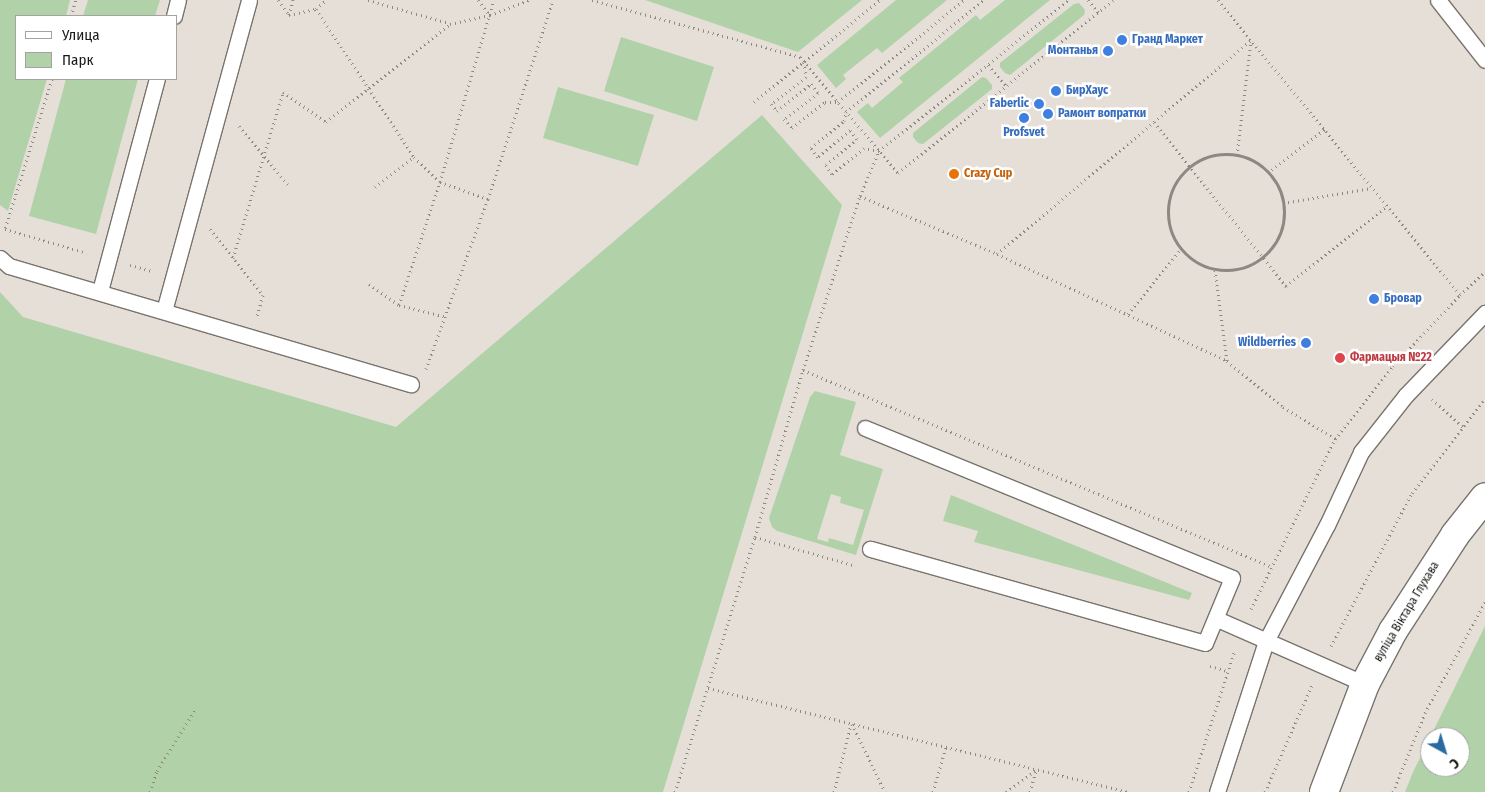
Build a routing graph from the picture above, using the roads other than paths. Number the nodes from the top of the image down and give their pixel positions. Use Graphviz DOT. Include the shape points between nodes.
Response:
graph roads {
  1 [pos="178,0"];
  2 [pos="249,0"];
  3 [pos="1438,0"];
  4 [pos="174,15"];
  5 [pos="1485,60"];
  6 [pos="157,80"];
  7 [pos="0,258"];
  8 [pos="100,291"];
  9 [pos="164,311"];
  10 [pos="1485,312"];
  11 [pos="411,384"];
  12 [pos="865,428"];
  13 [pos="1485,497"];
  14 [pos="870,549"];
  15 [pos="1217,619"];
  16 [pos="1266,640"];
  17 [pos="1365,684"];
  18 [pos="1217,792"];
  19 [pos="1324,792"];
  1 -- 4 [label="lane"];
  2 -- 9 [label="lane"];
  3 -- 5 [label="lane"];
  6 -- 8 [label="lane"];
  7 -- 8 [label="lane" via="8,266"];
  8 -- 9 [label="lane"];
  9 -- 11 [label="lane"];
  10 -- 16 [label="lane" via="1406,395 1361,452 1327,525"];
  12 -- 15 [label="lane" via="1232,578"];
  13 -- 17 [label="street, вуліца Віктара Глухава" via="1455,535 1398,623"];
  14 -- 15 [label="lane" via="1205,643"];
  15 -- 16 [label="lane"];
  16 -- 17 [label="lane"];
  16 -- 18 [label="lane"];
  17 -- 19 [label="street, вуліца Віктара Глухава"];
}
